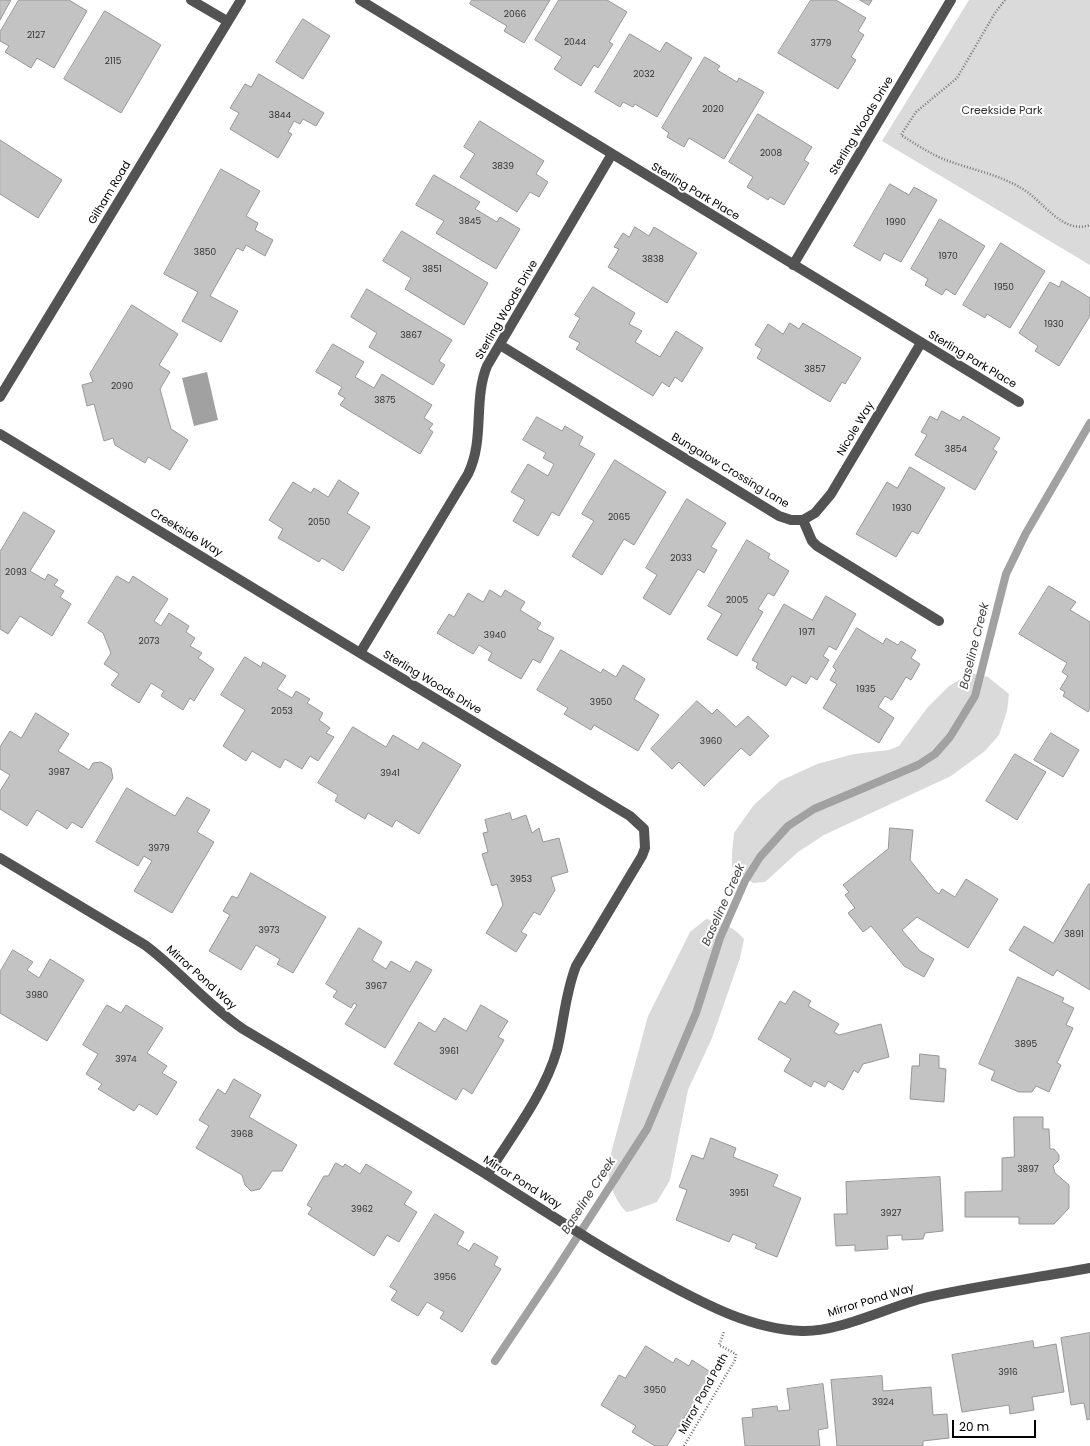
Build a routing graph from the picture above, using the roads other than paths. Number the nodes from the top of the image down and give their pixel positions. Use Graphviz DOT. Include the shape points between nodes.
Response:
graph roads {
  1 [pos="191,0"];
  2 [pos="241,0"];
  3 [pos="360,0"];
  4 [pos="951,0"];
  5 [pos="227,21"];
  6 [pos="612,154"];
  7 [pos="793,265"];
  8 [pos="921,343"];
  9 [pos="500,345"];
  10 [pos="0,397"];
  11 [pos="1019,402"];
  12 [pos="0,434"];
  13 [pos="803,520"];
  14 [pos="939,621"];
  15 [pos="360,654"];
  16 [pos="0,858"];
  17 [pos="487,1175"];
  18 [pos="1090,1268"];
  1 -- 5 [label="street"];
  2 -- 5 [label="street, Gilham Road"];
  3 -- 6 [label="street, Sterling Park Place"];
  4 -- 7 [label="street, Sterling Woods Drive"];
  5 -- 10 [label="street, Gilham Road"];
  6 -- 7 [label="street, Sterling Park Place"];
  6 -- 9 [label="street, Sterling Woods Drive"];
  7 -- 8 [label="street, Sterling Park Place"];
  8 -- 11 [label="street, Sterling Park Place"];
  8 -- 13 [label="street, Nicole Way" via="831,494 815,513"];
  9 -- 13 [label="street, Bungalow Crossing Lane" via="779,516"];
  9 -- 15 [label="street, Sterling Woods Drive" via="483,376 473,463 453,501"];
  12 -- 15 [label="street, Creekside Way"];
  13 -- 14 [label="street" via="812,541 817,546"];
  15 -- 17 [label="street, Sterling Woods Drive" via="630,816 644,829 645,848 642,856 576,966 570,981 557,1050 542,1087"];
  16 -- 17 [label="street, Mirror Pond Way" via="145,945 223,1015 243,1029"];
  17 -- 18 [label="street, Mirror Pond Way" via="597,1244 706,1304 780,1328 804,1331 850,1322 927,1297"];
}
